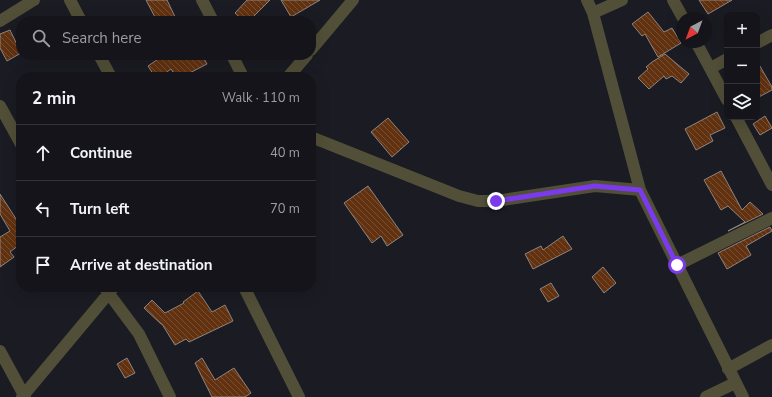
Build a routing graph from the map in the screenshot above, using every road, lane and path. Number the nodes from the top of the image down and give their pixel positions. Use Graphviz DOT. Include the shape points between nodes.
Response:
graph roads {
  1 [pos="34,0"];
  2 [pos="70,0"];
  3 [pos="202,0"];
  4 [pos="353,0"];
  5 [pos="587,0"];
  6 [pos="622,0"];
  7 [pos="673,0"];
  8 [pos="341,5"];
  9 [pos="680,12"];
  10 [pos="593,13"];
  11 [pos="78,16"];
  12 [pos="210,16"];
  13 [pos="0,21"];
  14 [pos="772,35"];
  15 [pos="760,41"];
  16 [pos="316,42"];
  17 [pos="699,48"];
  18 [pos="102,60"];
  19 [pos="234,60"];
  20 [pos="303,60"];
  21 [pos="724,61"];
  22 [pos="710,68"];
  23 [pos="108,72"];
  24 [pos="240,72"];
  25 [pos="292,72"];
  26 [pos="724,94"];
  27 [pos="0,106"];
  28 [pos="738,120"];
  29 [pos="16,135"];
  30 [pos="316,139"];
  31 [pos="772,184"];
  32 [pos="640,190"];
  33 [pos="772,218"];
  34 [pos="677,265"];
  35 [pos="107,292"];
  36 [pos="111,292"];
  37 [pos="246,292"];
  38 [pos="772,345"];
  39 [pos="0,351"];
  40 [pos="728,369"];
  41 [pos="735,383"];
  42 [pos="24,396"];
  43 [pos="170,397"];
  44 [pos="299,397"];
  45 [pos="706,397"];
  46 [pos="743,397"];
  1 -- 13 [label="street"];
  2 -- 11 [label="street"];
  3 -- 12 [label="street"];
  4 -- 8 [label="street"];
  5 -- 10 [label="street"];
  6 -- 10 [label="street"];
  7 -- 9 [label="street"];
  8 -- 16 [label="street"];
  10 -- 32 [label="street"];
  14 -- 15 [label="street"];
  17 -- 22 [label="street"];
  18 -- 23 [label="street"];
  19 -- 24 [label="street"];
  20 -- 25 [label="street"];
  21 -- 22 [label="street"];
  22 -- 26 [label="street"];
  27 -- 29 [label="street"];
  28 -- 31 [label="street"];
  30 -- 32 [label="street" via="459,196 478,201 496,201 595,186"];
  32 -- 34 [label="street"];
  33 -- 34 [label="street"];
  34 -- 40 [label="street"];
  35 -- 42 [label="street"];
  36 -- 43 [label="street" via="139,334"];
  37 -- 44 [label="street"];
  38 -- 40 [label="street"];
  39 -- 42 [label="street"];
  40 -- 41 [label="street"];
  41 -- 45 [label="street"];
  41 -- 46 [label="street"];
}
